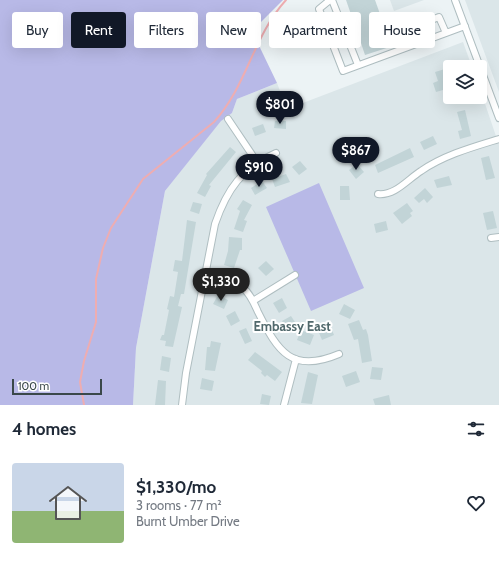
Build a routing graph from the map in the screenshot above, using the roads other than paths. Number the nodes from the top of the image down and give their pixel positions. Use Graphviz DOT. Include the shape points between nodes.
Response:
graph roads {
  1 [pos="331,0"];
  2 [pos="455,0"];
  3 [pos="435,19"];
  4 [pos="465,26"];
  5 [pos="446,33"];
  6 [pos="435,37"];
  7 [pos="404,48"];
  8 [pos="477,60"];
  9 [pos="358,66"];
  10 [pos="487,86"];
  11 [pos="499,118"];
  12 [pos="228,119"];
  13 [pos="499,139"];
  14 [pos="276,153"];
  15 [pos="257,162"];
  16 [pos="378,194"];
  17 [pos="499,237"];
  18 [pos="491,238"];
  19 [pos="205,273"];
  20 [pos="295,275"];
  21 [pos="253,301"];
  22 [pos="339,354"];
  23 [pos="296,359"];
  24 [pos="182,405"];
  25 [pos="284,405"];
  1 -- 9 [label="street"];
  1 -- 9 [label="street" via="320,10 343,71"];
  2 -- 4 [label="street"];
  3 -- 5 [label="street" via="439,17"];
  4 -- 5 [label="street"];
  4 -- 8 [label="street"];
  5 -- 6 [label="street"];
  7 -- 9 [label="street"];
  10 -- 11 [label="street"];
  12 -- 15 [label="street"];
  13 -- 16 [label="street" via="435,162 392,192"];
  14 -- 15 [label="street"];
  15 -- 19 [label="street" via="236,181 221,204"];
  17 -- 18 [label="street"];
  19 -- 21 [label="street" via="233,281 245,290"];
  19 -- 24 [label="street"];
  20 -- 21 [label="street"];
  21 -- 23 [label="street" via="276,346"];
  22 -- 23 [label="street" via="319,361"];
  23 -- 25 [label="street"];
}
